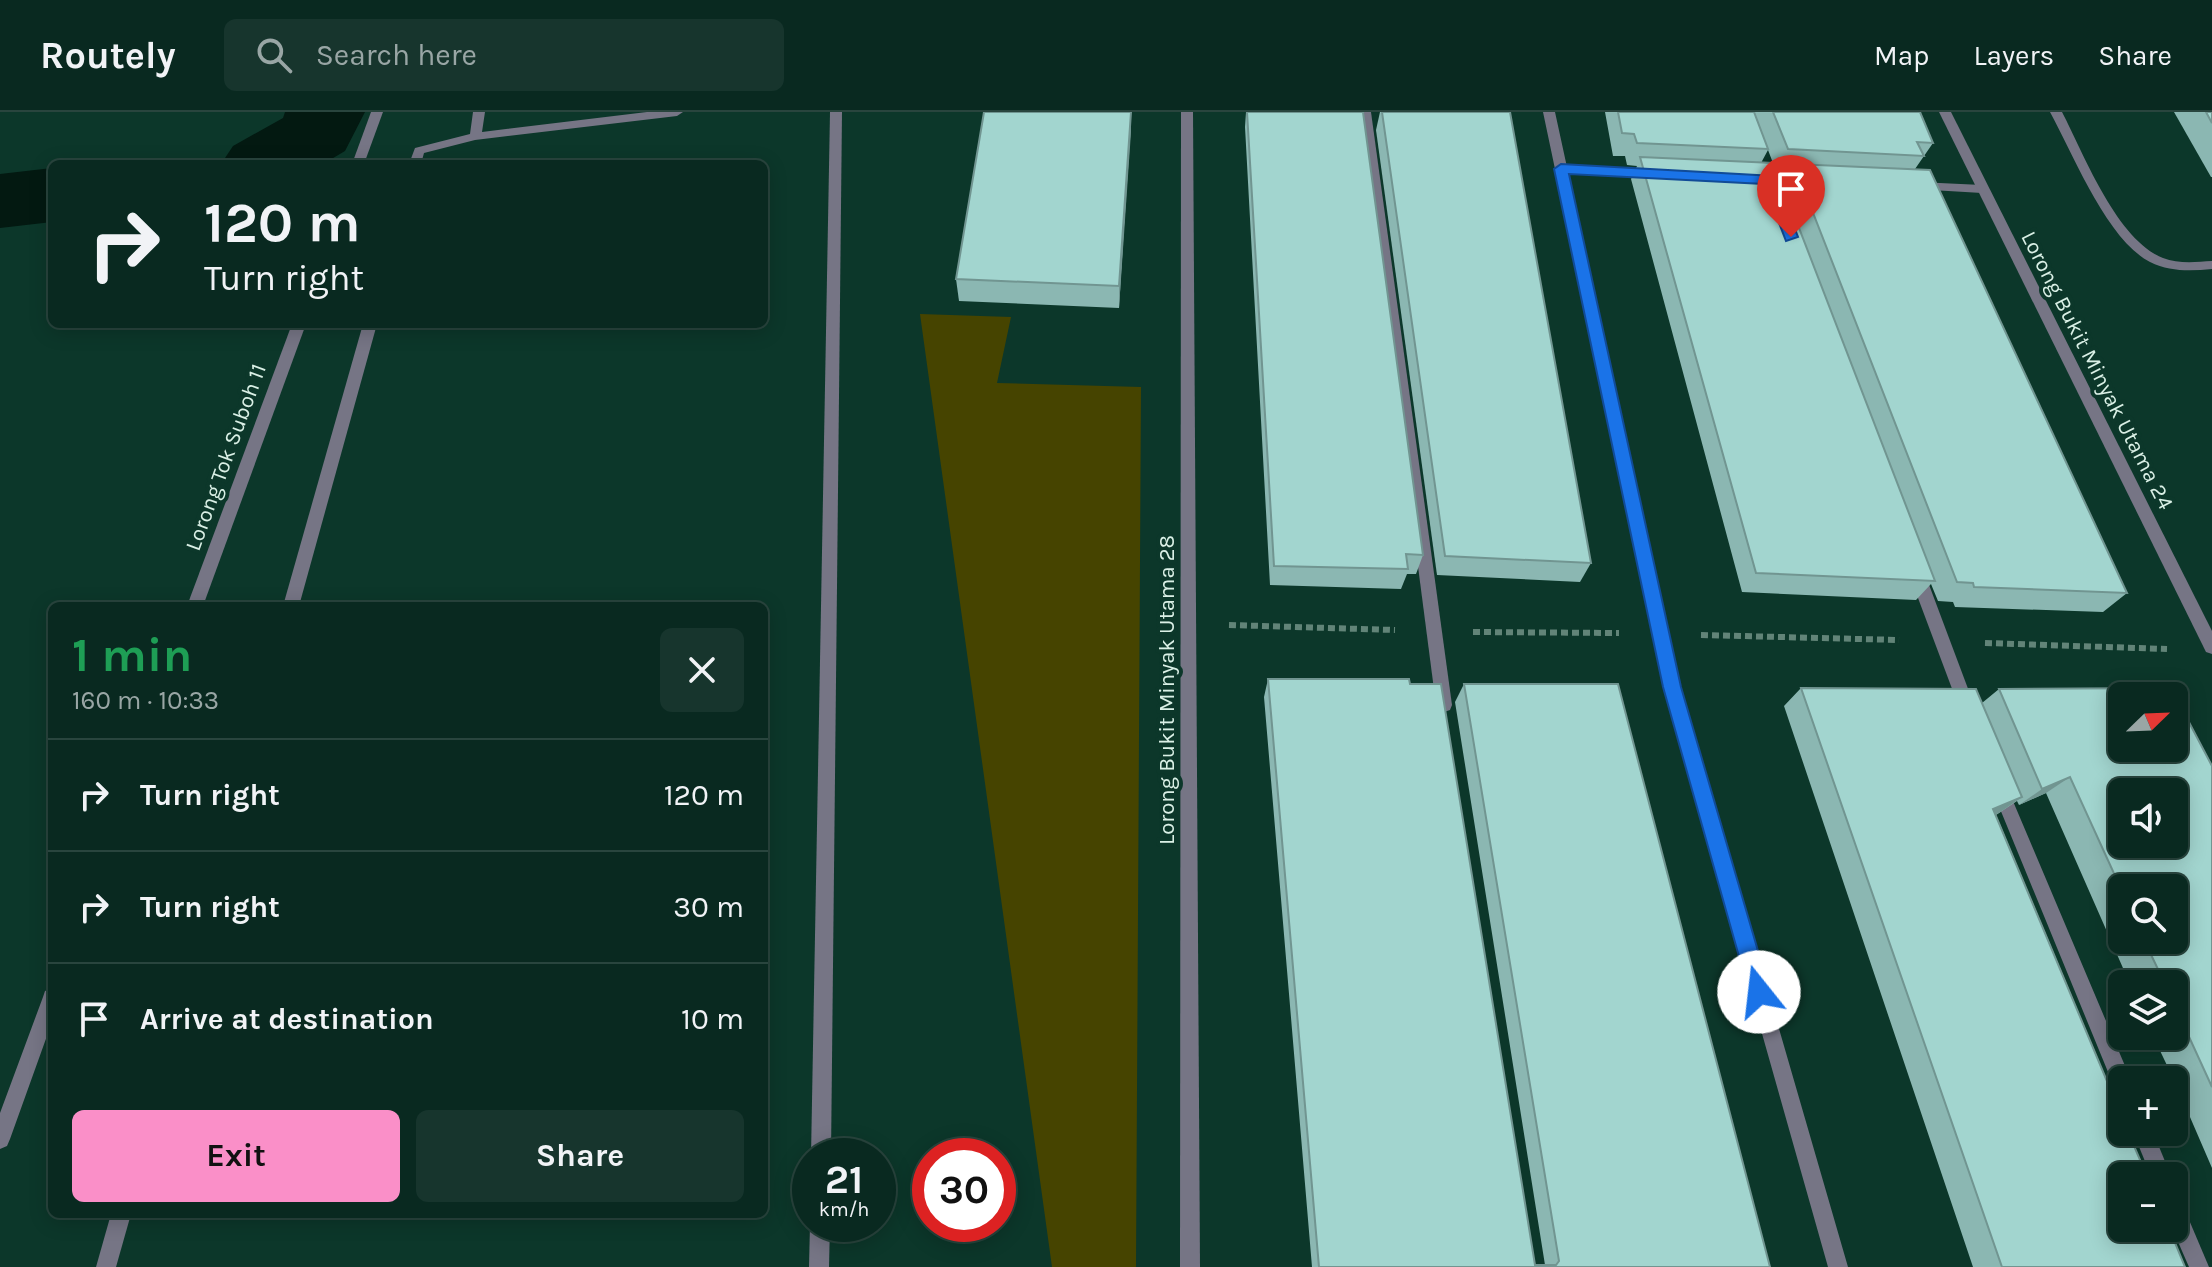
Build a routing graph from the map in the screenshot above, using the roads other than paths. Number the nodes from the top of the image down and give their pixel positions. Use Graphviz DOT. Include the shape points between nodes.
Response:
graph roads {
  1 [pos="377,112"];
  2 [pos="479,112"];
  3 [pos="677,112"];
  4 [pos="836,112"];
  5 [pos="1187,112"];
  6 [pos="1365,112"];
  7 [pos="1549,112"];
  8 [pos="1945,112"];
  9 [pos="2056,112"];
  10 [pos="653,114"];
  11 [pos="475,136"];
  12 [pos="359,160"];
  13 [pos="416,160"];
  14 [pos="1561,169"];
  15 [pos="1665,174"];
  16 [pos="1906,186"];
  17 [pos="1982,189"];
  18 [pos="2212,265"];
  19 [pos="298,328"];
  20 [pos="369,328"];
  21 [pos="1909,552"];
  22 [pos="196,602"];
  23 [pos="292,602"];
  24 [pos="2212,647"];
  25 [pos="1447,721"];
  26 [pos="1974,726"];
  27 [pos="1992,768"];
  28 [pos="48,1008"];
  29 [pos="2115,1066"];
  30 [pos="821,1138"];
  31 [pos="0,1139"];
  32 [pos="120,1218"];
  33 [pos="2188,1241"];
  34 [pos="820,1242"];
  35 [pos="106,1267"];
  36 [pos="819,1267"];
  37 [pos="1190,1267"];
  38 [pos="1838,1267"];
  39 [pos="2199,1267"];
  1 -- 12 [label="street"];
  2 -- 11 [label="street"];
  3 -- 10 [label="street"];
  4 -- 30 [label="street"];
  5 -- 37 [label="street, Lorong Bukit Minyak Utama 28"];
  6 -- 25 [label="street"];
  7 -- 14 [label="street"];
  8 -- 17 [label="street, Lorong Bukit Minyak Utama 24"];
  9 -- 18 [label="street" via="2128,241 2153,259 2185,267"];
  10 -- 11 [label="street"];
  11 -- 13 [label="street" via="419,151"];
  14 -- 15 [label="street"];
  14 -- 38 [label="street" via="1672,687"];
  16 -- 17 [label="street"];
  17 -- 24 [label="street, Lorong Bukit Minyak Utama 24"];
  19 -- 22 [label="street, Lorong Tok Suboh 11"];
  20 -- 23 [label="street"];
  21 -- 26 [label="street"];
  27 -- 29 [label="street"];
  28 -- 31 [label="street"];
  32 -- 35 [label="street"];
  33 -- 39 [label="street"];
  34 -- 36 [label="street"];
}
